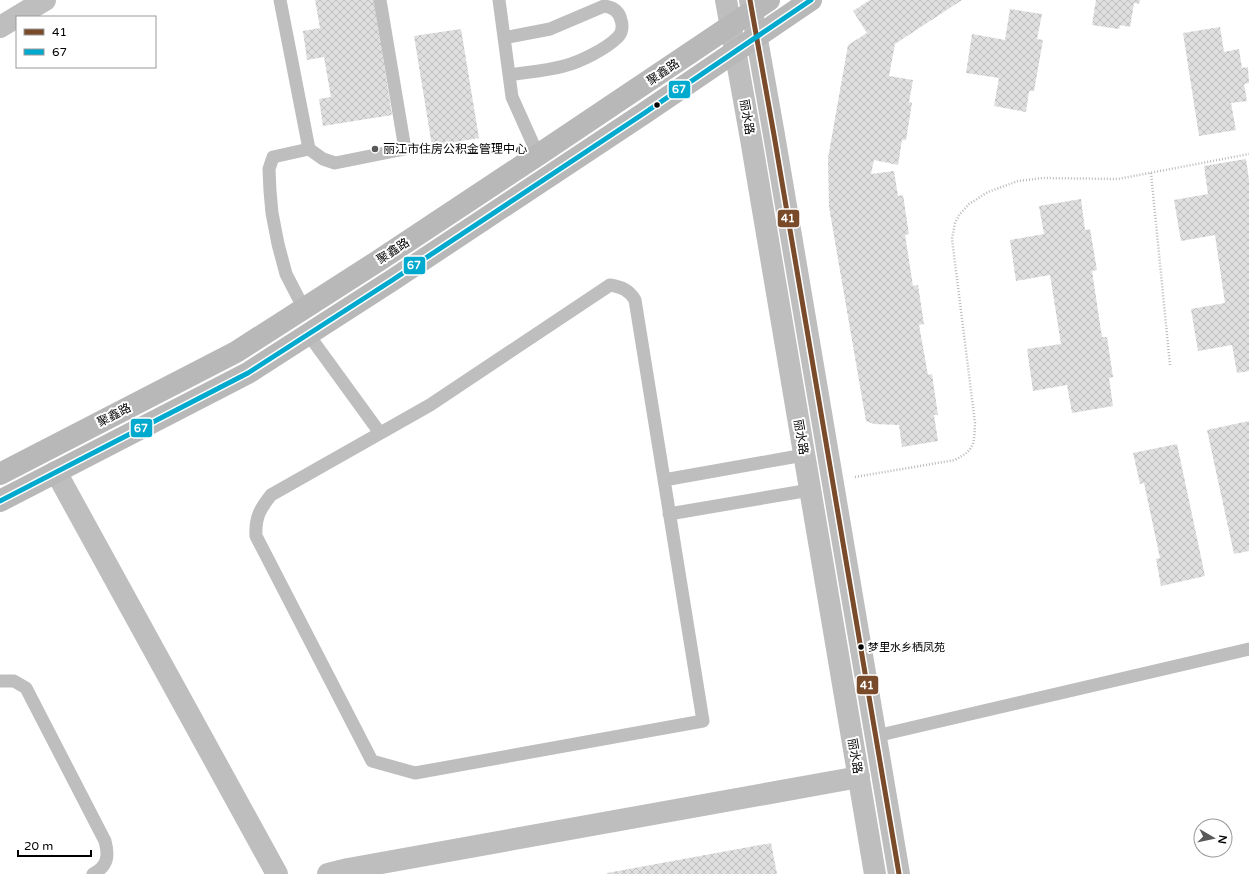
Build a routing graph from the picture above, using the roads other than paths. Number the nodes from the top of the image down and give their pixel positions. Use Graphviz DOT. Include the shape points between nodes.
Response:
graph roads {
  1 [pos="45,0"];
  2 [pos="280,0"];
  3 [pos="380,0"];
  4 [pos="499,0"];
  5 [pos="726,0"];
  6 [pos="811,0"];
  7 [pos="757,4"];
  8 [pos="18,16"];
  9 [pos="16,17"];
  10 [pos="731,26"];
  11 [pos="0,27"];
  12 [pos="756,37"];
  13 [pos="504,38"];
  14 [pos="735,52"];
  15 [pos="509,75"];
  16 [pos="309,149"];
  17 [pos="538,155"];
  18 [pos="304,309"];
  19 [pos="308,334"];
  20 [pos="380,433"];
  21 [pos="804,455"];
  22 [pos="56,472"];
  23 [pos="0,474"];
  24 [pos="664,480"];
  25 [pos="810,490"];
  26 [pos="0,501"];
  27 [pos="670,514"];
  28 [pos="1249,649"];
  29 [pos="0,681"];
  30 [pos="876,736"];
  31 [pos="859,777"];
  32 [pos="93,874"];
  33 [pos="276,874"];
  34 [pos="328,874"];
  35 [pos="875,874"];
  36 [pos="899,874"];
  1 -- 8 [label="street"];
  2 -- 16 [label="lane"];
  3 -- 16 [label="lane" via="405,149 335,163"];
  4 -- 13 [label="lane"];
  5 -- 10 [label="street, 丽水路"];
  6 -- 12 [label="main road, 聚鑫路"];
  7 -- 10 [label="main road, 聚鑫路"];
  7 -- 12 [label="street, 丽水路"];
  9 -- 11 [label="street"];
  10 -- 14 [label="street, 丽水路"];
  10 -- 17 [label="main road, 聚鑫路"];
  12 -- 14 [label="main road, 聚鑫路"];
  12 -- 30 [label="street, 丽水路"];
  13 -- 15 [label="lane"];
  13 -- 15 [label="lane" via="550,29 604,6 616,11 622,23 619,37 582,60 564,66"];
  14 -- 19 [label="main road, 聚鑫路"];
  14 -- 21 [label="street, 丽水路"];
  15 -- 17 [label="lane" via="512,97"];
  16 -- 18 [label="lane" via="273,157 268,169 278,244 286,274"];
  17 -- 18 [label="main road, 聚鑫路"];
  18 -- 23 [label="main road, 聚鑫路" via="236,352"];
  19 -- 20 [label="lane"];
  19 -- 22 [label="main road, 聚鑫路" via="248,373"];
  20 -- 24 [label="lane" via="430,405 610,285 626,290 635,300"];
  20 -- 27 [label="lane" via="271,495 260,509 255,526 256,536 372,761 388,766 415,773 703,722"];
  21 -- 24 [label="lane"];
  21 -- 25 [label="street, 丽水路"];
  22 -- 26 [label="main road, 聚鑫路"];
  22 -- 33 [label="street"];
  24 -- 27 [label="lane"];
  25 -- 27 [label="lane"];
  25 -- 31 [label="street, 丽水路"];
  28 -- 30 [label="lane"];
  29 -- 32 [label="lane" via="14,681 26,688 105,841 105,863 101,870"];
  30 -- 36 [label="street, 丽水路"];
  31 -- 34 [label="street"];
  31 -- 35 [label="street, 丽水路"];
}
